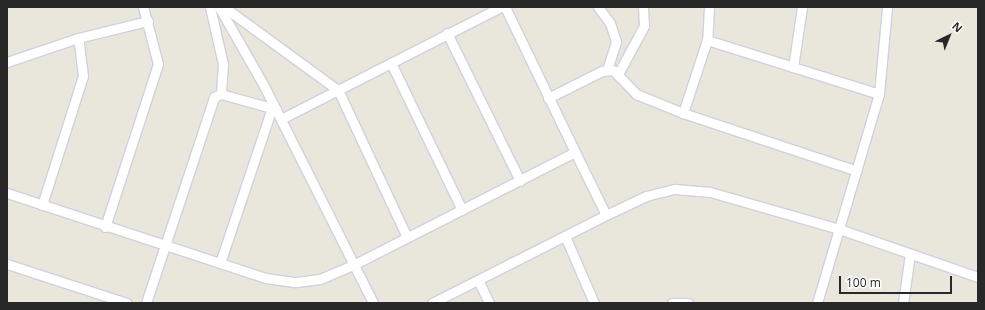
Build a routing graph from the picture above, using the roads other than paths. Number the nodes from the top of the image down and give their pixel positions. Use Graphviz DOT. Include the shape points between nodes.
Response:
graph roads {
  1 [pos="143,7"];
  2 [pos="210,7"];
  3 [pos="219,7"];
  4 [pos="224,7"];
  5 [pos="501,7"];
  6 [pos="505,7"];
  7 [pos="598,7"];
  8 [pos="643,7"];
  9 [pos="709,7"];
  10 [pos="802,7"];
  11 [pos="887,7"];
  12 [pos="148,21"];
  13 [pos="447,33"];
  14 [pos="78,38"];
  15 [pos="706,40"];
  16 [pos="7,62"];
  17 [pos="391,63"];
  18 [pos="793,67"];
  19 [pos="607,69"];
  20 [pos="618,74"];
  21 [pos="338,90"];
  22 [pos="221,94"];
  23 [pos="879,94"];
  24 [pos="548,98"];
  25 [pos="274,109"];
  26 [pos="683,113"];
  27 [pos="281,119"];
  28 [pos="575,152"];
  29 [pos="857,171"];
  30 [pos="520,181"];
  31 [pos="7,193"];
  32 [pos="42,205"];
  33 [pos="462,210"];
  34 [pos="606,215"];
  35 [pos="105,227"];
  36 [pos="840,229"];
  37 [pos="565,236"];
  38 [pos="407,237"];
  39 [pos="164,246"];
  40 [pos="910,254"];
  41 [pos="220,263"];
  42 [pos="7,264"];
  43 [pos="353,265"];
  44 [pos="978,277"];
  45 [pos="478,280"];
  46 [pos="126,303"];
  47 [pos="146,303"];
  48 [pos="373,303"];
  49 [pos="432,303"];
  50 [pos="489,303"];
  51 [pos="594,303"];
  52 [pos="672,303"];
  53 [pos="688,303"];
  54 [pos="817,303"];
  55 [pos="903,303"];
  1 -- 12 [label="street"];
  2 -- 22 [label="street" via="223,64"];
  3 -- 25 [label="street"];
  4 -- 21 [label="street"];
  5 -- 13 [label="street"];
  6 -- 24 [label="street"];
  7 -- 19 [label="street" via="610,23 616,42"];
  8 -- 20 [label="street" via="644,26"];
  9 -- 15 [label="street"];
  10 -- 18 [label="street"];
  11 -- 23 [label="street"];
  12 -- 14 [label="street"];
  12 -- 35 [label="street" via="158,64"];
  13 -- 17 [label="street"];
  13 -- 30 [label="street"];
  14 -- 16 [label="street"];
  14 -- 32 [label="street" via="83,76"];
  15 -- 18 [label="street"];
  15 -- 26 [label="street"];
  17 -- 21 [label="street"];
  17 -- 33 [label="street"];
  18 -- 23 [label="street"];
  19 -- 20 [label="street"];
  19 -- 24 [label="street"];
  20 -- 26 [label="street" via="636,94"];
  21 -- 27 [label="street"];
  21 -- 38 [label="street"];
  22 -- 25 [label="street"];
  22 -- 39 [label="street" via="214,97"];
  23 -- 29 [label="street"];
  24 -- 28 [label="street"];
  25 -- 27 [label="street"];
  25 -- 41 [label="street"];
  26 -- 29 [label="street"];
  27 -- 43 [label="street"];
  28 -- 30 [label="street"];
  28 -- 34 [label="street"];
  29 -- 36 [label="street"];
  30 -- 33 [label="street"];
  31 -- 32 [label="street"];
  32 -- 35 [label="street"];
  33 -- 38 [label="street"];
  34 -- 36 [label="street" via="660,191 692,189"];
  34 -- 37 [label="street"];
  35 -- 39 [label="street"];
  36 -- 40 [label="street"];
  36 -- 54 [label="street"];
  37 -- 45 [label="street"];
  37 -- 51 [label="street"];
  38 -- 43 [label="street"];
  39 -- 41 [label="street"];
  39 -- 47 [label="street"];
  40 -- 44 [label="street"];
  40 -- 55 [label="street"];
  41 -- 43 [label="street" via="266,278 296,282 320,279"];
  42 -- 46 [label="street"];
  43 -- 48 [label="street"];
  45 -- 49 [label="street"];
  45 -- 50 [label="street"];
  52 -- 53 [label="street"];
}
